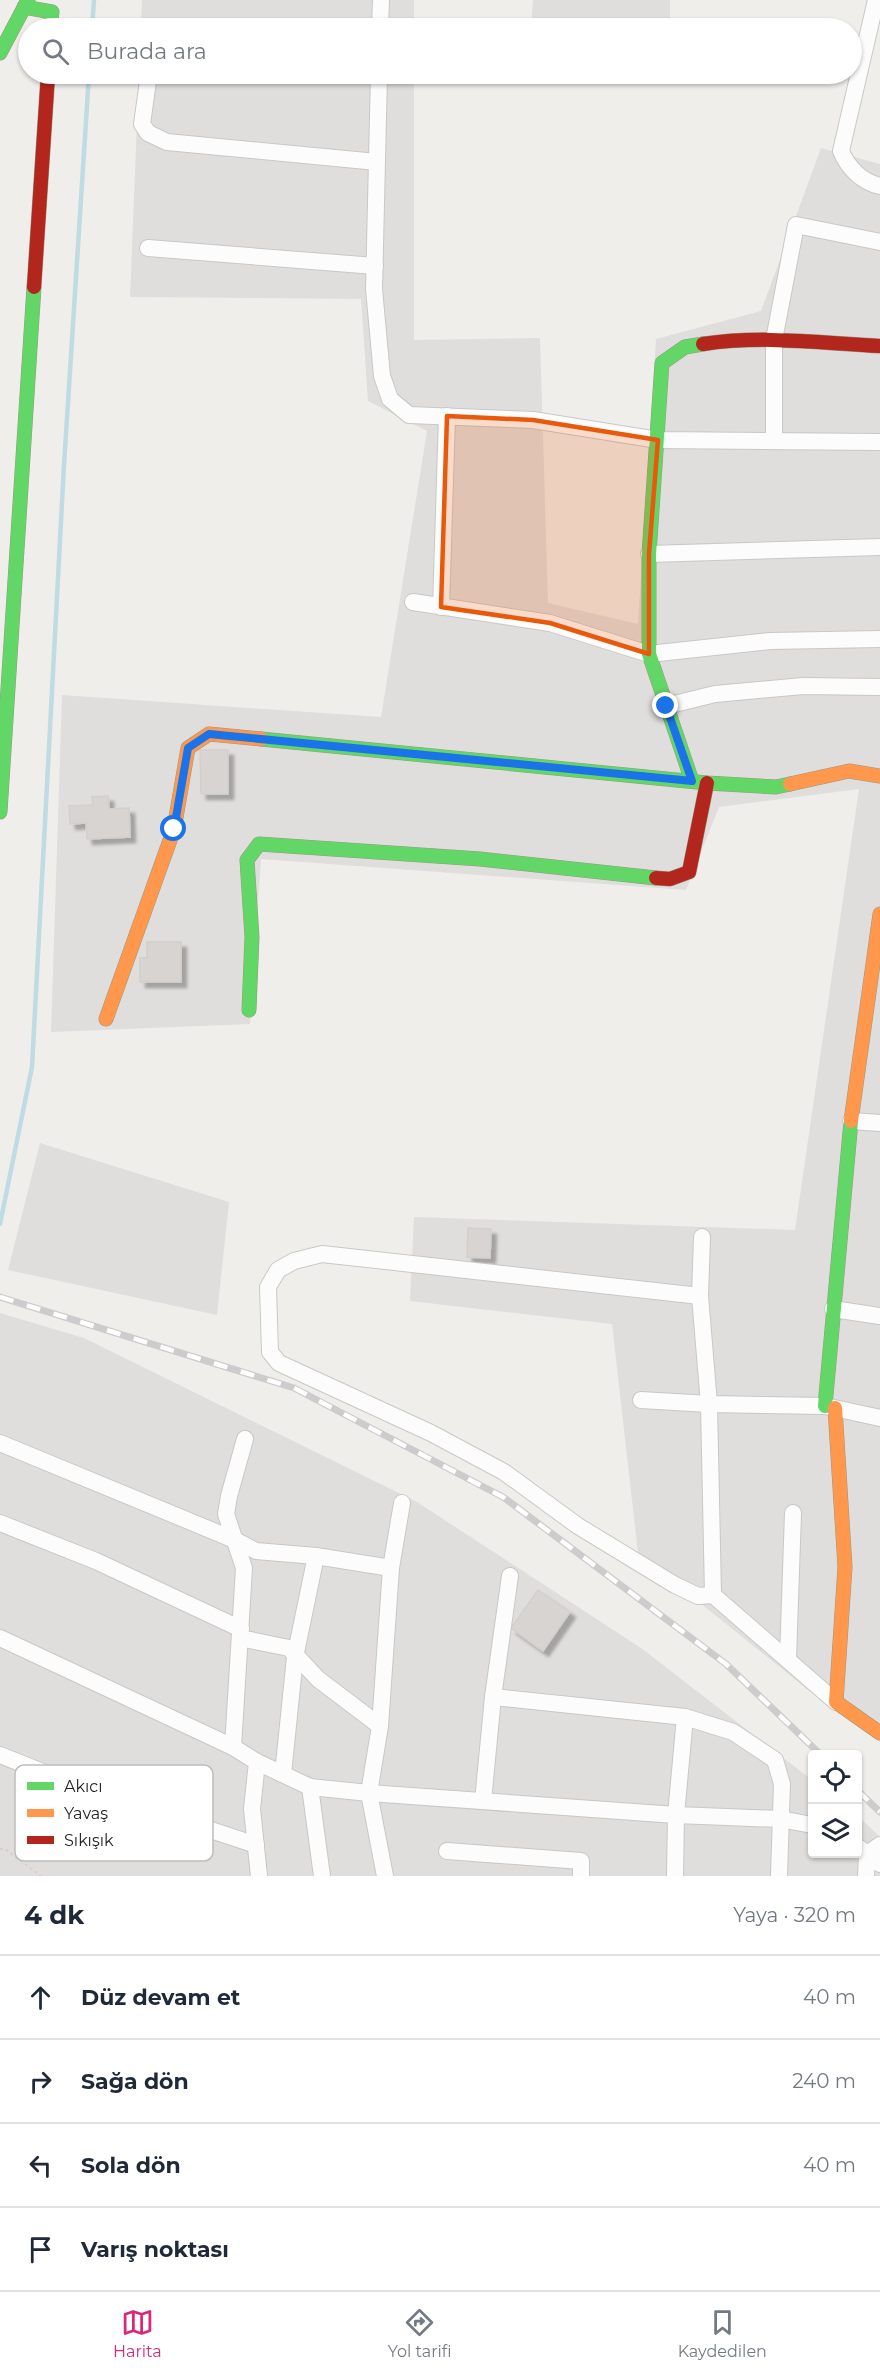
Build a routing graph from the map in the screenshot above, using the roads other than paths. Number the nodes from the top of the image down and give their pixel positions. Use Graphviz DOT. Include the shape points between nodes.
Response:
graph roads {
  1 [pos="381,0"];
  2 [pos="876,0"];
  3 [pos="26,4"];
  4 [pos="19,18"];
  5 [pos="52,18"];
  6 [pos="380,18"];
  7 [pos="18,19"];
  8 [pos="0,53"];
  9 [pos="862,61"];
  10 [pos="47,84"];
  11 [pos="148,84"];
  12 [pos="379,84"];
  13 [pos="857,84"];
  14 [pos="377,162"];
  15 [pos="880,186"];
  16 [pos="880,242"];
  17 [pos="148,248"];
  18 [pos="375,266"];
  19 [pos="774,340"];
  20 [pos="880,346"];
  21 [pos="447,416"];
  22 [pos="658,440"];
  23 [pos="774,440"];
  24 [pos="880,442"];
  25 [pos="880,547"];
  26 [pos="649,554"];
  27 [pos="413,602"];
  28 [pos="441,607"];
  29 [pos="880,639"];
  30 [pos="649,654"];
  31 [pos="880,687"];
  32 [pos="666,706"];
  33 [pos="880,776"];
  34 [pos="692,781"];
  35 [pos="707,783"];
  36 [pos="0,812"];
  37 [pos="880,914"];
  38 [pos="249,1010"];
  39 [pos="106,1019"];
  40 [pos="851,1121"];
  41 [pos="880,1123"];
  42 [pos="702,1237"];
  43 [pos="700,1296"];
  44 [pos="832,1309"];
  45 [pos="880,1317"];
  46 [pos="641,1400"];
  47 [pos="710,1404"];
  48 [pos="830,1407"];
  49 [pos="880,1418"];
  50 [pos="245,1439"];
  51 [pos="0,1443"];
  52 [pos="402,1503"];
  53 [pos="793,1513"];
  54 [pos="0,1523"];
  55 [pos="235,1540"];
  56 [pos="316,1556"];
  57 [pos="392,1569"];
  58 [pos="510,1576"];
  59 [pos="713,1595"];
  60 [pos="240,1634"];
  61 [pos="0,1638"];
  62 [pos="295,1657"];
  63 [pos="788,1659"];
  64 [pos="493,1697"];
  65 [pos="836,1702"];
  66 [pos="685,1717"];
  67 [pos="380,1726"];
  68 [pos="880,1733"];
  69 [pos="233,1747"];
  70 [pos="0,1755"];
  71 [pos="257,1762"];
  72 [pos="25,1765"];
  73 [pos="283,1774"];
  74 [pos="310,1787"];
  75 [pos="369,1793"];
  76 [pos="483,1801"];
  77 [pos="676,1815"];
  78 [pos="780,1819"];
  79 [pos="808,1824"];
  80 [pos="213,1831"];
  81 [pos="256,1845"];
  82 [pos="447,1851"];
  83 [pos="871,1853"];
  84 [pos="259,1876"];
  85 [pos="322,1876"];
  86 [pos="385,1876"];
  87 [pos="581,1876"];
  88 [pos="675,1876"];
  89 [pos="778,1876"];
  90 [pos="866,1876"];
  1 -- 6 [label="street"];
  2 -- 9 [label="street"];
  3 -- 4 [label="main road"];
  3 -- 5 [label="main road" via="52,12"];
  7 -- 8 [label="main road"];
  10 -- 36 [label="main road"];
  11 -- 14 [label="street" via="142,124 148,133 167,142"];
  12 -- 14 [label="street"];
  13 -- 15 [label="street" via="841,152 855,173"];
  14 -- 18 [label="street"];
  16 -- 19 [label="street" via="796,225"];
  17 -- 18 [label="street"];
  18 -- 21 [label="street" via="382,376 390,399 409,415"];
  19 -- 20 [label="main road"];
  19 -- 22 [label="main road" via="685,347 662,363"];
  19 -- 23 [label="street"];
  21 -- 22 [label="street" via="533,420"];
  21 -- 28 [label="street"];
  22 -- 23 [label="street"];
  22 -- 26 [label="main road"];
  23 -- 24 [label="street"];
  25 -- 26 [label="street"];
  26 -- 30 [label="main road"];
  27 -- 28 [label="street"];
  28 -- 30 [label="street" via="550,623"];
  29 -- 30 [label="street" via="770,641"];
  30 -- 32 [label="main road"];
  31 -- 32 [label="street" via="802,686 715,694"];
  32 -- 34 [label="main road"];
  33 -- 35 [label="main road" via="849,771 776,788"];
  34 -- 35 [label="main road"];
  34 -- 39 [label="main road" via="209,734 188,748 174,829"];
  35 -- 38 [label="main road" via="689,872 670,879 480,859 259,844 247,860 252,937"];
  37 -- 40 [label="main road"];
  40 -- 41 [label="street"];
  40 -- 44 [label="main road"];
  42 -- 43 [label="street"];
  43 -- 47 [label="street"];
  43 -- 59 [label="street" via="322,1254 278,1270 268,1287 270,1352 279,1363 504,1472 578,1526 675,1585 698,1596"];
  44 -- 45 [label="street"];
  44 -- 48 [label="main road"];
  46 -- 47 [label="street"];
  47 -- 48 [label="street"];
  47 -- 59 [label="street"];
  48 -- 49 [label="street"];
  48 -- 65 [label="main road" via="845,1567"];
  50 -- 55 [label="street" via="226,1514"];
  51 -- 55 [label="street"];
  52 -- 57 [label="street"];
  53 -- 63 [label="street"];
  54 -- 60 [label="street" via="96,1561"];
  55 -- 56 [label="street" via="256,1551"];
  55 -- 60 [label="street" via="244,1568"];
  56 -- 57 [label="street"];
  56 -- 62 [label="street"];
  57 -- 67 [label="street"];
  58 -- 64 [label="street"];
  59 -- 63 [label="street"];
  60 -- 62 [label="street" via="289,1648"];
  60 -- 69 [label="street"];
  61 -- 69 [label="street"];
  62 -- 67 [label="street"];
  62 -- 73 [label="street"];
  63 -- 65 [label="street"];
  64 -- 66 [label="street"];
  64 -- 76 [label="street"];
  65 -- 68 [label="main road"];
  66 -- 77 [label="street"];
  66 -- 78 [label="street" via="733,1732 775,1760 782,1784"];
  67 -- 75 [label="street"];
  69 -- 71 [label="street"];
  70 -- 72 [label="street"];
  71 -- 73 [label="street"];
  71 -- 81 [label="street" via="252,1809"];
  73 -- 74 [label="street"];
  74 -- 75 [label="street"];
  74 -- 85 [label="street"];
  75 -- 76 [label="street"];
  75 -- 86 [label="street"];
  76 -- 77 [label="street"];
  77 -- 78 [label="street"];
  77 -- 88 [label="street"];
  78 -- 79 [label="street"];
  78 -- 89 [label="street"];
  80 -- 81 [label="street"];
  81 -- 84 [label="street"];
  82 -- 87 [label="street" via="581,1861"];
  83 -- 90 [label="street"];
}
